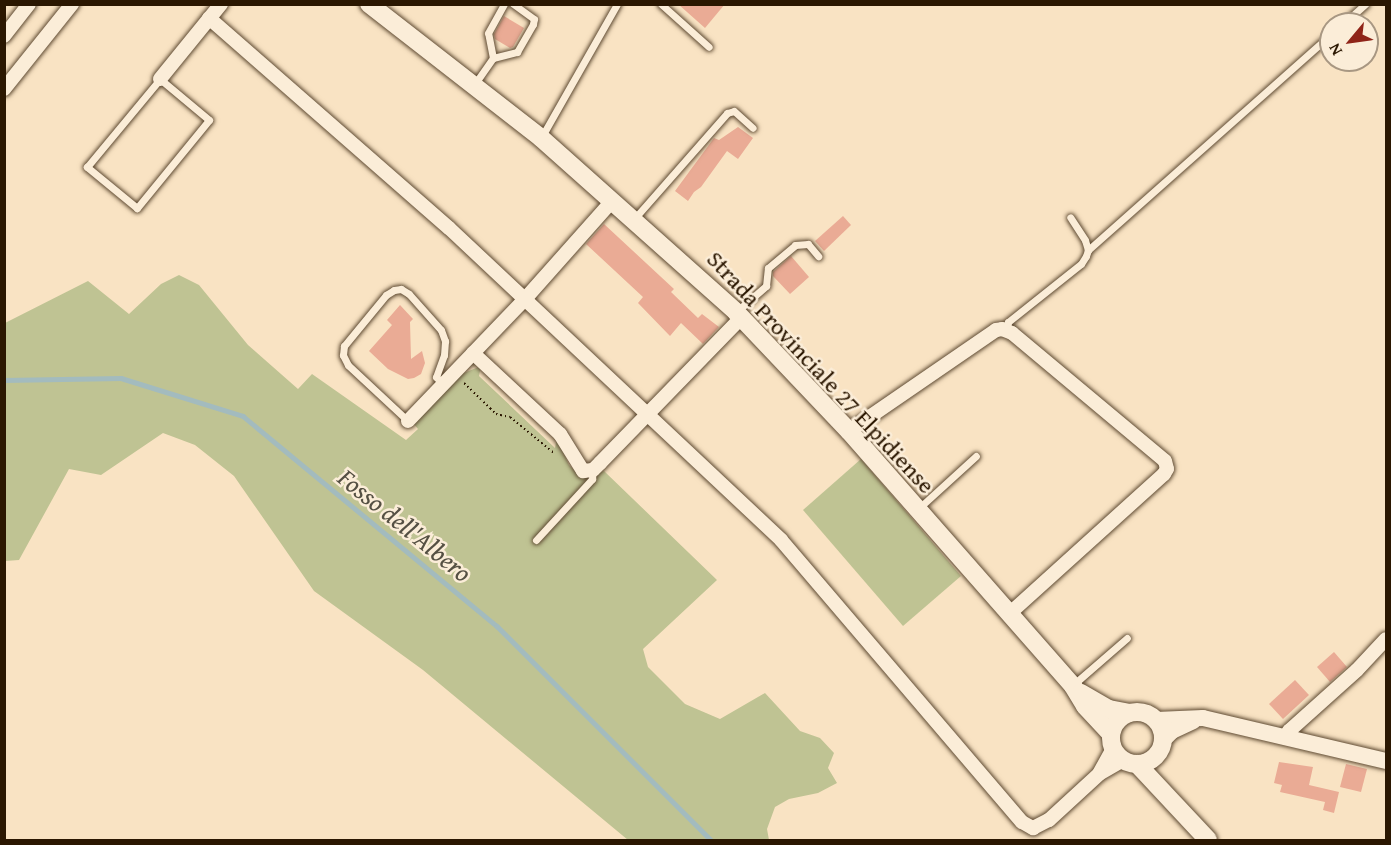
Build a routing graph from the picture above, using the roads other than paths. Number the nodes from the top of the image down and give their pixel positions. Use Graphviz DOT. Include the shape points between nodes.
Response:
graph roads {
  1 [pos="29,4"];
  2 [pos="221,4"];
  3 [pos="369,4"];
  4 [pos="504,4"];
  5 [pos="513,4"];
  6 [pos="617,4"];
  7 [pos="661,4"];
  8 [pos="65,7"];
  9 [pos="525,8"];
  10 [pos="209,18"];
  11 [pos="4,36"];
  12 [pos="1319,45"];
  13 [pos="709,47"];
  14 [pos="493,58"];
  15 [pos="159,79"];
  16 [pos="474,85"];
  17 [pos="4,89"];
  18 [pos="753,128"];
  19 [pos="542,138"];
  20 [pos="612,201"];
  21 [pos="1070,218"];
  22 [pos="634,219"];
  23 [pos="1088,250"];
  24 [pos="818,256"];
  25 [pos="525,299"];
  26 [pos="739,315"];
  27 [pos="1007,329"];
  28 [pos="473,353"];
  29 [pos="444,384"];
  30 [pos="647,413"];
  31 [pos="408,421"];
  32 [pos="849,431"];
  33 [pos="976,456"];
  34 [pos="593,470"];
  35 [pos="917,509"];
  36 [pos="536,540"];
  37 [pos="1009,614"];
  38 [pos="1127,638"];
  39 [pos="1386,639"];
  40 [pos="1072,686"];
  41 [pos="1129,713"];
  42 [pos="1203,718"];
  43 [pos="1156,720"];
  44 [pos="1286,738"];
  45 [pos="1159,748"];
  46 [pos="1121,752"];
  47 [pos="1386,760"];
  48 [pos="1158,786"];
  49 [pos="1208,840"];
  1 -- 11 [label="street"];
  2 -- 10 [label="street"];
  3 -- 16 [label="main road, Strada Provinciale 27 Elpidiense"];
  4 -- 14 [label="lane" via="488,33"];
  5 -- 9 [label="lane"];
  6 -- 19 [label="lane"];
  7 -- 13 [label="lane"];
  8 -- 17 [label="street"];
  9 -- 14 [label="lane" via="534,19 517,52"];
  10 -- 15 [label="street"];
  10 -- 25 [label="street" via="354,142"];
  12 -- 23 [label="lane"];
  14 -- 16 [label="lane"];
  15 -- 15 [label="lane" via="209,120 137,208 87,167"];
  16 -- 19 [label="main road, Strada Provinciale 27 Elpidiense"];
  18 -- 22 [label="lane" via="734,111 727,113"];
  19 -- 20 [label="main road, Strada Provinciale 27 Elpidiense"];
  20 -- 22 [label="main road, Strada Provinciale 27 Elpidiense"];
  20 -- 25 [label="street"];
  21 -- 23 [label="lane"];
  22 -- 26 [label="main road, Strada Provinciale 27 Elpidiense"];
  23 -- 27 [label="lane" via="1081,264 1008,322"];
  24 -- 26 [label="lane" via="808,244 795,245 768,268 766,286"];
  25 -- 28 [label="street"];
  25 -- 30 [label="street"];
  26 -- 30 [label="street"];
  26 -- 32 [label="main road, Strada Provinciale 27 Elpidiense"];
  27 -- 32 [label="street" via="996,330"];
  27 -- 37 [label="street" via="1165,461 1167,469"];
  28 -- 29 [label="street"];
  28 -- 34 [label="street" via="560,434 583,471"];
  29 -- 31 [label="street"];
  29 -- 31 [label="lane" via="436,377 444,355 441,330 409,294 394,290 344,346 343,355 348,365"];
  30 -- 34 [label="street"];
  30 -- 46 [label="street" via="781,540 1027,826 1033,828 1049,820"];
  32 -- 35 [label="main road, Strada Provinciale 27 Elpidiense"];
  33 -- 35 [label="lane"];
  34 -- 36 [label="lane" via="592,479"];
  35 -- 37 [label="main road, Strada Provinciale 27 Elpidiense"];
  37 -- 40 [label="main road, Strada Provinciale 27 Elpidiense"];
  38 -- 40 [label="lane"];
  39 -- 44 [label="street"];
  40 -- 41 [label="main road, Strada Provinciale 27 Elpidiense" via="1109,709"];
  40 -- 46 [label="main road, Strada Provinciale 27 Elpidiense"];
  41 -- 43 [label="main road, Strada Provinciale 27 Elpidiense" via="1144,713"];
  41 -- 46 [label="main road" via="1117,721"];
  42 -- 43 [label="street"];
  42 -- 44 [label="street"];
  42 -- 45 [label="street" via="1185,723"];
  43 -- 45 [label="main road" via="1162,734"];
  44 -- 47 [label="street"];
  45 -- 46 [label="main road"];
  45 -- 48 [label="main road" via="1155,770"];
  46 -- 48 [label="main road, Strada Provinciale 27 Elpidiense"];
  48 -- 49 [label="main road, Strada Provinciale 27 Elpidiense"];
}
